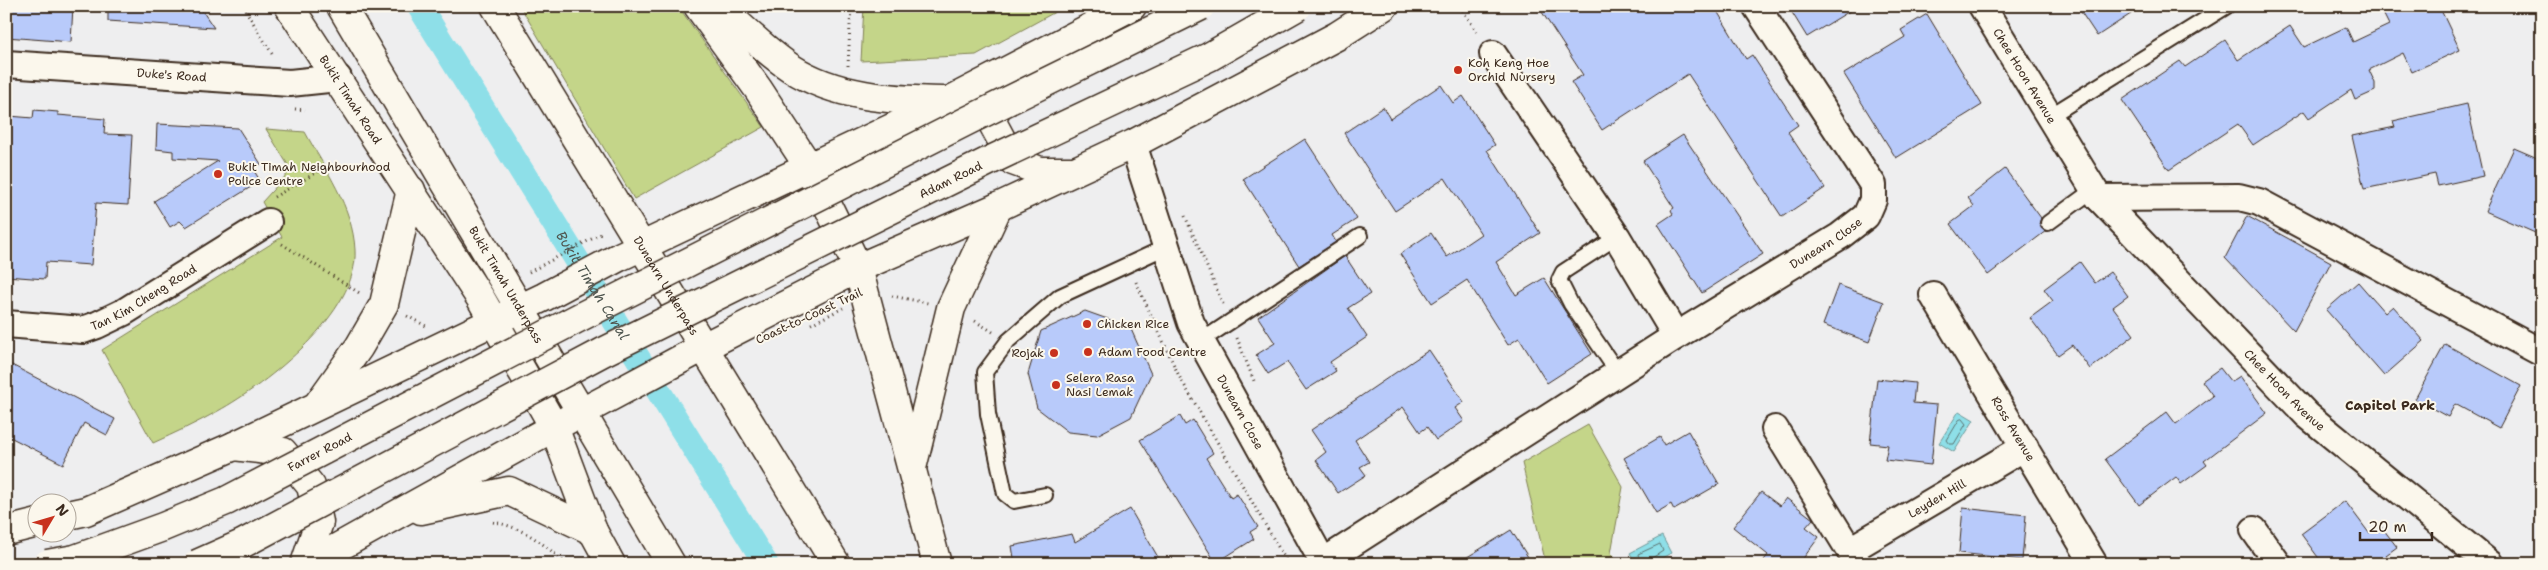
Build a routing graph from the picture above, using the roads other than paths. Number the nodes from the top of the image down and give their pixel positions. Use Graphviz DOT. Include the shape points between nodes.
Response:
graph roads {
  1 [pos="289,6"];
  2 [pos="341,6"];
  3 [pos="495,6"];
  4 [pos="698,6"];
  5 [pos="718,6"];
  6 [pos="1132,6"];
  7 [pos="1201,6"];
  8 [pos="1298,6"];
  9 [pos="1384,6"];
  10 [pos="1756,6"];
  11 [pos="1982,6"];
  12 [pos="2227,6"];
  13 [pos="1493,54"];
  14 [pos="1022,62"];
  15 [pos="6,64"];
  16 [pos="338,78"];
  17 [pos="947,102"];
  18 [pos="2050,116"];
  19 [pos="1133,144"];
  20 [pos="809,168"];
  21 [pos="1074,171"];
  22 [pos="411,190"];
  23 [pos="2096,194"];
  24 [pos="998,207"];
  25 [pos="268,222"];
  26 [pos="2048,223"];
  27 [pos="1360,236"];
  28 [pos="1617,237"];
  29 [pos="1166,247"];
  30 [pos="858,268"];
  31 [pos="1933,295"];
  32 [pos="492,321"];
  33 [pos="6,324"];
  34 [pos="1676,336"];
  35 [pos="1201,341"];
  36 [pos="2542,353"];
  37 [pos="1618,374"];
  38 [pos="318,404"];
  39 [pos="554,427"];
  40 [pos="1775,429"];
  41 [pos="234,446"];
  42 [pos="2025,447"];
  43 [pos="911,472"];
  44 [pos="1045,495"];
  45 [pos="78,513"];
  46 [pos="398,515"];
  47 [pos="28,526"];
  48 [pos="2254,530"];
  49 [pos="6,531"];
  50 [pos="593,532"];
  51 [pos="1854,557"];
  52 [pos="1321,563"];
  53 [pos="47,564"];
  54 [pos="197,564"];
  55 [pos="306,564"];
  56 [pos="611,564"];
  57 [pos="671,564"];
  58 [pos="836,564"];
  59 [pos="937,564"];
  60 [pos="2094,564"];
  61 [pos="2278,564"];
  62 [pos="2490,564"];
  1 -- 16 [label="highway, Bukit Timah Road"];
  2 -- 57 [label="highway, Bukit Timah Underpass"];
  3 -- 58 [label="highway, Dunearn Underpass"];
  4 -- 20 [label="highway" via="758,89"];
  5 -- 17 [label="highway" via="792,68 835,89 895,100"];
  6 -- 14 [label="highway"];
  7 -- 53 [label="highway, Farrer Road, bridge" via="584,315 226,501 75,558"];
  8 -- 54 [label="highway, Adam Road, bridge" via="1209,57 993,159 603,352 242,544"];
  9 -- 19 [label="highway" via="1337,36"];
  10 -- 34 [label="street, Dunearn Close" via="1873,185 1873,200 1866,216 1840,236"];
  11 -- 18 [label="street, Chee Hoon Avenue"];
  12 -- 18 [label="lane"];
  13 -- 28 [label="street"];
  14 -- 17 [label="highway"];
  14 -- 21 [label="highway" via="1003,85 992,122 1013,161 1040,171"];
  15 -- 16 [label="street, Duke's Road" via="290,84"];
  16 -- 22 [label="highway, Bukit Timah Road"];
  17 -- 20 [label="highway"];
  18 -- 23 [label="street, Chee Hoon Avenue"];
  19 -- 21 [label="highway"];
  19 -- 29 [label="street, Dunearn Close"];
  20 -- 30 [label="highway"];
  20 -- 32 [label="highway"];
  21 -- 24 [label="highway"];
  22 -- 32 [label="highway, Bukit Timah Road" via="481,298"];
  22 -- 38 [label="highway" via="384,304 359,347"];
  23 -- 26 [label="lane"];
  23 -- 36 [label="street" via="2239,197 2259,202"];
  23 -- 62 [label="street, Chee Hoon Avenue" via="2307,415"];
  24 -- 30 [label="highway"];
  24 -- 43 [label="highway" via="950,308"];
  25 -- 33 [label="street, Tan Kim Cheng Road" via="124,312 97,325 83,330"];
  27 -- 35 [label="lane"];
  28 -- 34 [label="street"];
  28 -- 37 [label="lane" via="1563,272 1559,280 1571,304"];
  29 -- 35 [label="street, Dunearn Close" via="1191,323"];
  29 -- 44 [label="lane" via="1060,296 1008,341 985,372 988,414 1004,494 1014,501"];
  30 -- 39 [label="highway"];
  30 -- 43 [label="highway"];
  31 -- 42 [label="street, Ross Avenue"];
  32 -- 38 [label="highway"];
  32 -- 39 [label="highway, Bukit Timah Road"];
  34 -- 37 [label="street, Dunearn Close"];
  35 -- 52 [label="street, Dunearn Close"];
  37 -- 52 [label="street, Dunearn Close"];
  38 -- 41 [label="highway"];
  39 -- 46 [label="highway"];
  39 -- 50 [label="highway, Bukit Timah Road"];
  40 -- 51 [label="street, Leyden Hill"];
  41 -- 45 [label="highway"];
  41 -- 55 [label="highway" via="283,452 311,486 318,522"];
  42 -- 51 [label="street, Leyden Hill"];
  42 -- 60 [label="street, Ross Avenue"];
  43 -- 59 [label="highway"];
  46 -- 50 [label="highway" via="509,491"];
  46 -- 55 [label="highway"];
  47 -- 49 [label="highway"];
  48 -- 61 [label="street"];
  50 -- 56 [label="highway, Bukit Timah Road"];
}
